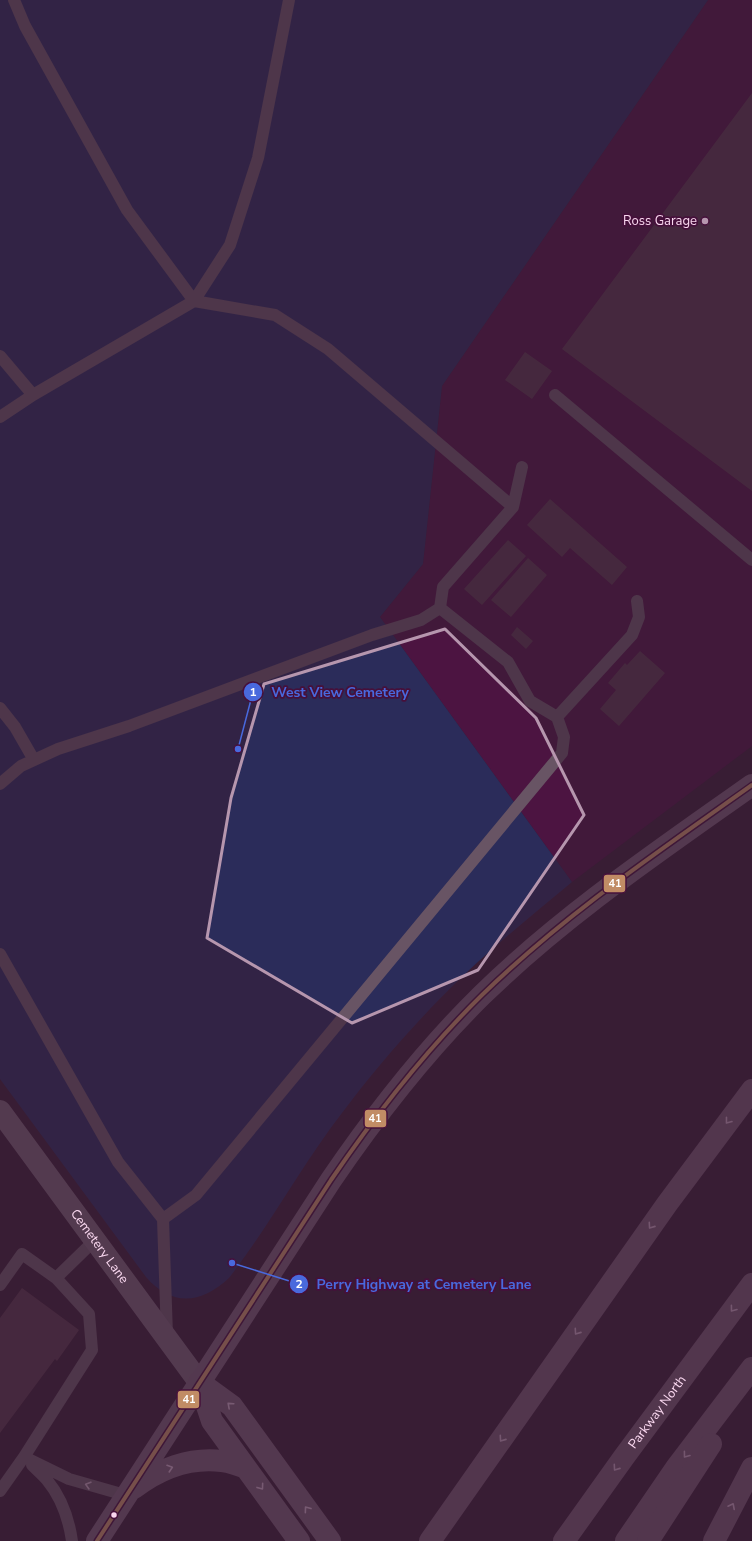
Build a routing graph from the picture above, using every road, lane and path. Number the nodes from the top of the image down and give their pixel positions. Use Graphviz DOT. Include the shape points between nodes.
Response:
graph roads {
  1 [pos="14,0"];
  2 [pos="289,0"];
  3 [pos="194,301"];
  4 [pos="0,356"];
  5 [pos="555,395"];
  6 [pos="33,396"];
  7 [pos="0,417"];
  8 [pos="522,467"];
  9 [pos="513,507"];
  10 [pos="752,560"];
  11 [pos="637,601"];
  12 [pos="440,608"];
  13 [pos="0,708"];
  14 [pos="558,717"];
  15 [pos="34,760"];
  16 [pos="0,784"];
  17 [pos="752,785"];
  18 [pos="0,954"];
  19 [pos="752,1090"];
  20 [pos="0,1111"];
  21 [pos="163,1219"];
  22 [pos="95,1240"];
  23 [pos="56,1278"];
  24 [pos="752,1284"];
  25 [pos="0,1285"];
  26 [pos="167,1338"];
  27 [pos="752,1368"];
  28 [pos="752,1381"];
  29 [pos="199,1382"];
  30 [pos="24,1457"];
  31 [pos="246,1468"];
  32 [pos="752,1468"];
  33 [pos="0,1491"];
  34 [pos="125,1495"];
  35 [pos="72,1541"];
  36 [pos="97,1541"];
  37 [pos="299,1541"];
  38 [pos="330,1541"];
  39 [pos="430,1541"];
  40 [pos="564,1541"];
  41 [pos="626,1541"];
  42 [pos="648,1541"];
  43 [pos="714,1541"];
  1 -- 3 [label="lane" via="25,26 127,210"];
  2 -- 3 [label="lane" via="258,158 230,245"];
  3 -- 6 [label="lane"];
  3 -- 9 [label="lane" via="274,315 328,349"];
  4 -- 6 [label="lane"];
  5 -- 10 [label="lane"];
  6 -- 7 [label="lane"];
  8 -- 9 [label="lane"];
  9 -- 12 [label="lane" via="443,587"];
  11 -- 14 [label="lane" via="639,617 632,635"];
  12 -- 14 [label="lane" via="508,662 530,701"];
  12 -- 15 [label="lane" via="421,620 372,635"];
  13 -- 15 [label="lane" via="15,727"];
  14 -- 21 [label="lane" via="564,737 562,753 196,1195"];
  15 -- 16 [label="lane" via="21,766"];
  17 -- 29 [label="main road" via="588,904 482,995 442,1037 365,1131"];
  18 -- 21 [label="lane" via="118,1162"];
  19 -- 39 [label="highway, one-way" via="667,1204"];
  20 -- 22 [label="street, Cemetery Lane"];
  21 -- 26 [label="lane"];
  22 -- 23 [label="lane"];
  22 -- 26 [label="street, Cemetery Lane"];
  23 -- 25 [label="lane" via="22,1254"];
  23 -- 30 [label="lane" via="88,1314 92,1350"];
  24 -- 40 [label="highway, Parkway North, one-way"];
  26 -- 29 [label="street, Cemetery Lane"];
  27 -- 41 [label="highway, one-way" via="676,1468"];
  28 -- 42 [label="highway"];
  29 -- 31 [label="main road, Cemetery Lane" via="212,1420"];
  29 -- 34 [label="main road"];
  38 -- 29 [label="main road, Cemetery Lane, one-way" via="232,1406"];
  30 -- 33 [label="lane"];
  34 -- 30 [label="lane, one-way" via="69,1479"];
  30 -- 35 [label="lane" via="47,1480 61,1503"];
  34 -- 31 [label="main road, one-way" via="147,1478 182,1464 204,1460 223,1461"];
  31 -- 37 [label="main road, Cemetery Lane, one-way"];
  43 -- 32 [label="highway, one-way"];
  34 -- 36 [label="main road"];
}
